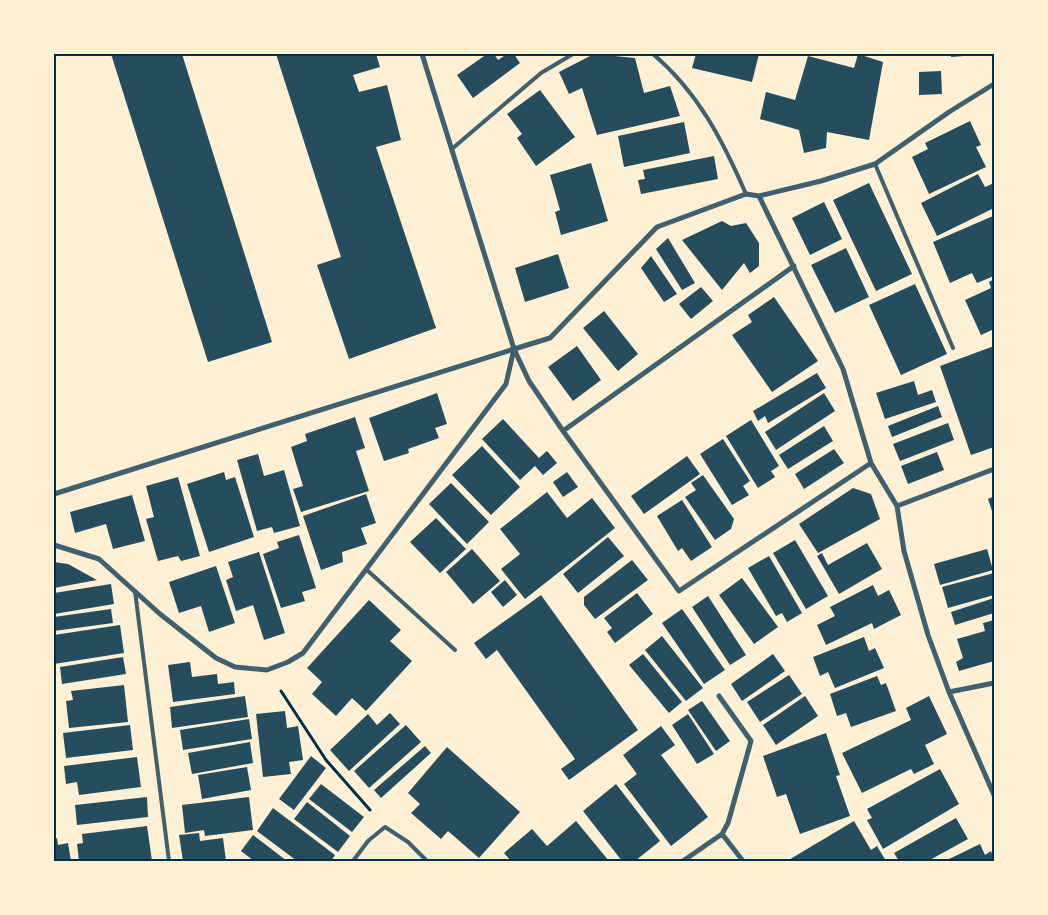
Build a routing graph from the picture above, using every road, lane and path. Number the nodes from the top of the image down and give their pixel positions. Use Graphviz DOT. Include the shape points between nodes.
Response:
graph roads {
  1 [pos="422,54"];
  2 [pos="573,54"];
  3 [pos="653,54"];
  4 [pos="994,84"];
  5 [pos="453,148"];
  6 [pos="875,164"];
  7 [pos="746,194"];
  8 [pos="759,196"];
  9 [pos="794,266"];
  10 [pos="953,348"];
  11 [pos="514,349"];
  12 [pos="563,431"];
  13 [pos="872,463"];
  14 [pos="994,469"];
  15 [pos="54,494"];
  16 [pos="896,506"];
  17 [pos="54,545"];
  18 [pos="367,570"];
  19 [pos="134,589"];
  20 [pos="454,650"];
  21 [pos="267,670"];
  22 [pos="994,683"];
  23 [pos="949,692"];
  24 [pos="719,696"];
  25 [pos="994,795"];
  26 [pos="385,827"];
  27 [pos="722,834"];
  28 [pos="169,861"];
  29 [pos="353,861"];
  30 [pos="427,861"];
  31 [pos="683,861"];
  32 [pos="743,861"];
  1 -- 5 [label="street"];
  2 -- 5 [label="lane" via="541,73"];
  3 -- 7 [label="lane" via="674,72 704,110"];
  4 -- 6 [label="street"];
  5 -- 11 [label="street"];
  6 -- 8 [label="street"];
  6 -- 10 [label="lane"];
  7 -- 8 [label="street"];
  7 -- 11 [label="street" via="657,227 550,338"];
  8 -- 9 [label="street"];
  9 -- 12 [label="street"];
  9 -- 13 [label="street" via="843,368"];
  11 -- 12 [label="street" via="529,381"];
  11 -- 15 [label="street"];
  11 -- 18 [label="street" via="506,384"];
  12 -- 13 [label="street" via="679,591"];
  13 -- 16 [label="street"];
  14 -- 16 [label="street"];
  16 -- 23 [label="street" via="904,551 928,635"];
  17 -- 19 [label="street" via="99,559"];
  18 -- 20 [label="lane"];
  18 -- 21 [label="street" via="303,653"];
  19 -- 21 [label="street" via="216,658 235,667"];
  19 -- 28 [label="lane"];
  21 -- 26 [label="path" via="326,760"];
  22 -- 23 [label="street"];
  23 -- 25 [label="street"];
  24 -- 27 [label="street" via="751,741"];
  26 -- 29 [label="lane"];
  26 -- 30 [label="lane" via="408,842"];
  27 -- 31 [label="street"];
  27 -- 32 [label="street"];
}
